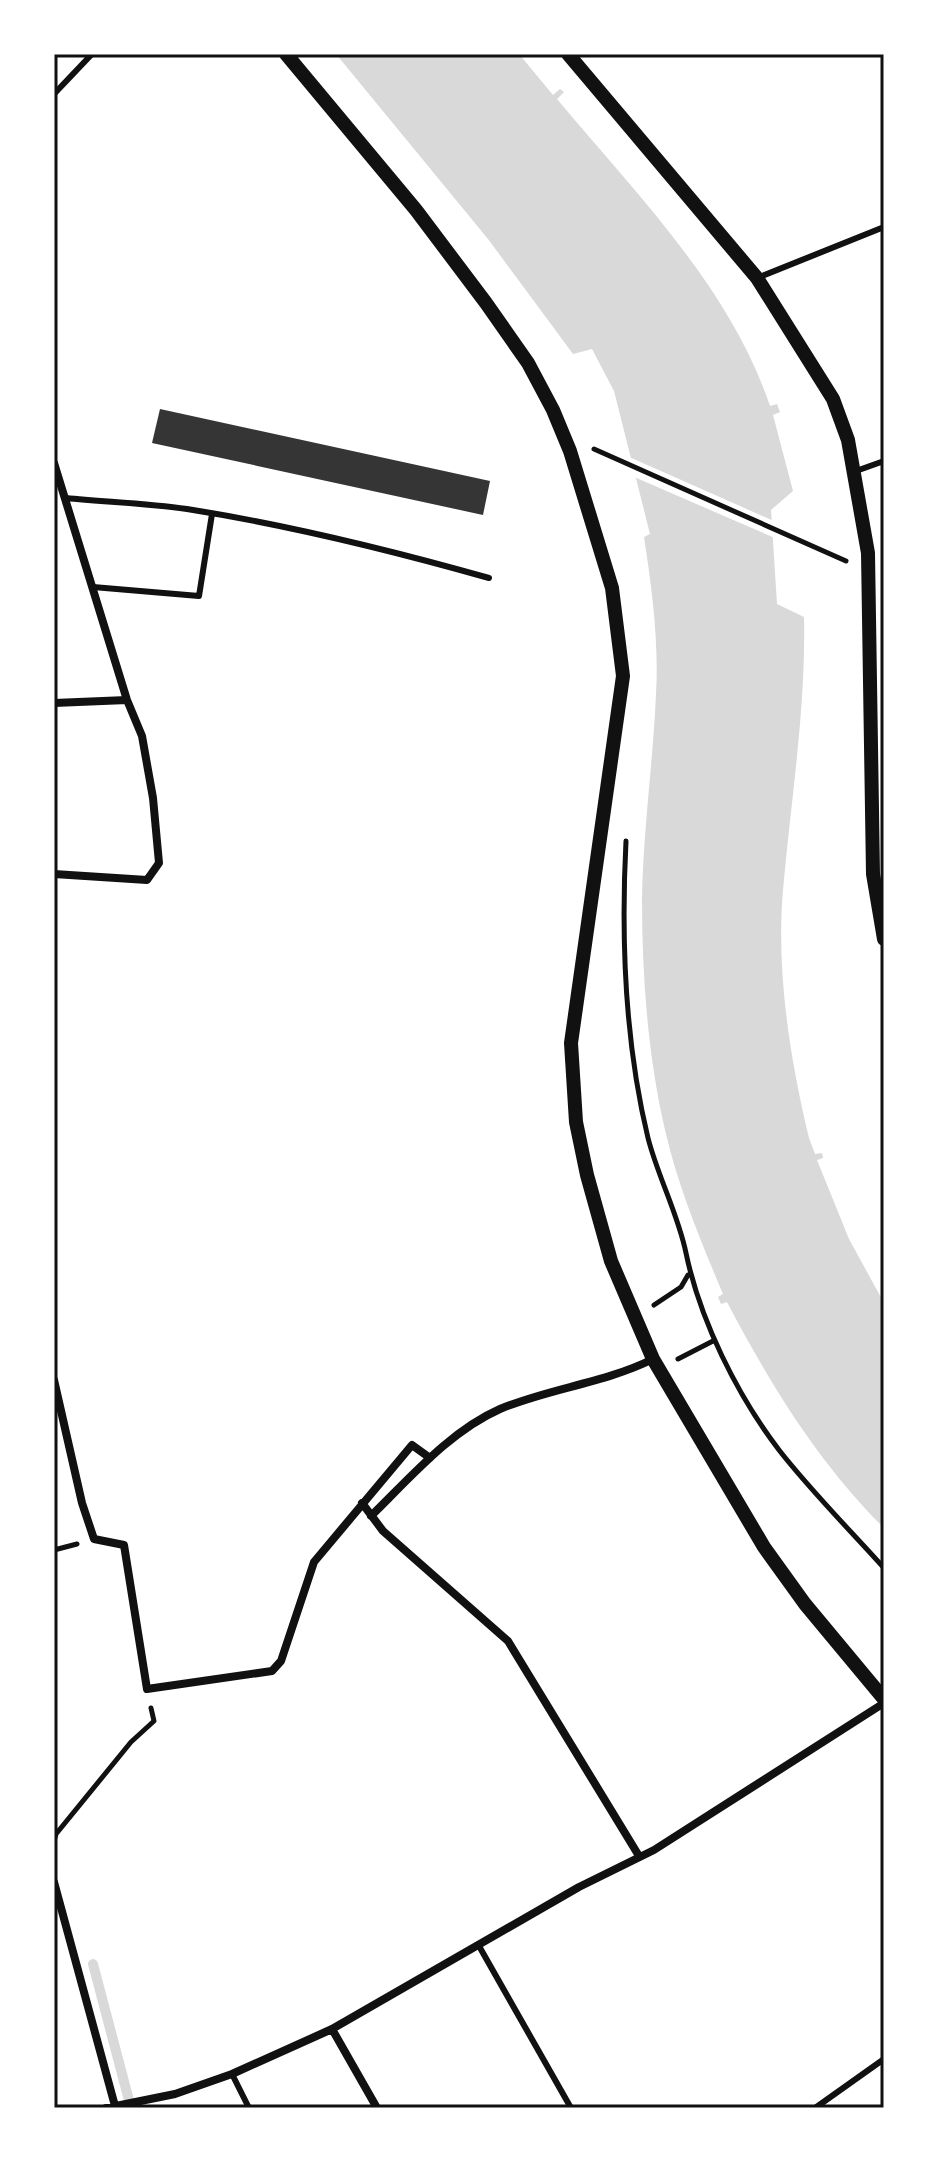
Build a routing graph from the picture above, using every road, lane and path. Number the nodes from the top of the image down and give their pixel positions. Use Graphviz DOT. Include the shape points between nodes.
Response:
graph roads {
  1 [pos="92,54"];
  2 [pos="286,54"];
  3 [pos="568,54"];
  4 [pos="54,94"];
  5 [pos="884,227"];
  6 [pos="757,278"];
  7 [pos="595,461"];
  8 [pos="884,461"];
  9 [pos="54,463"];
  10 [pos="856,471"];
  11 [pos="66,498"];
  12 [pos="212,514"];
  13 [pos="846,561"];
  14 [pos="489,578"];
  15 [pos="93,587"];
  16 [pos="127,700"];
  17 [pos="54,703"];
  18 [pos="626,828"];
  19 [pos="54,874"];
  20 [pos="884,938"];
  21 [pos="688,1274"];
  22 [pos="646,1309"];
  23 [pos="713,1341"];
  24 [pos="656,1364"];
  25 [pos="54,1380"];
  26 [pos="430,1458"];
  27 [pos="362,1503"];
  28 [pos="371,1516"];
  29 [pos="884,1568"];
  30 [pos="147,1689"];
  31 [pos="884,1701"];
  32 [pos="54,1841"];
  33 [pos="639,1856"];
  34 [pos="54,1882"];
  35 [pos="479,1946"];
  36 [pos="332,2029"];
  37 [pos="884,2059"];
  38 [pos="232,2074"];
  39 [pos="112,2107"];
  40 [pos="249,2108"];
  41 [pos="377,2108"];
  42 [pos="571,2108"];
  43 [pos="815,2108"];
  1 -- 4 [label="lane"];
  2 -- 24 [label="street" via="416,210 528,363 553,410 595,524 612,588 623,676 577,987 571,1043 575,1106 611,1261"];
  3 -- 6 [label="street"];
  5 -- 6 [label="lane"];
  6 -- 10 [label="street" via="833,399"];
  7 -- 13 [label="path" via="593,449"];
  8 -- 10 [label="lane"];
  9 -- 11 [label="street"];
  10 -- 20 [label="street" via="868,553 873,874"];
  11 -- 12 [label="lane"];
  11 -- 15 [label="street"];
  12 -- 14 [label="lane" via="371,545"];
  12 -- 15 [label="lane" via="199,596"];
  15 -- 16 [label="street"];
  16 -- 17 [label="street"];
  16 -- 19 [label="street" via="142,736 159,863 147,880"];
  18 -- 21 [label="path" via="627,954 637,1088"];
  21 -- 22 [label="path" via="668,1298"];
  21 -- 23 [label="path"];
  23 -- 24 [label="path"];
  23 -- 29 [label="path" via="778,1448"];
  24 -- 26 [label="street" via="501,1409"];
  24 -- 31 [label="street" via="764,1547"];
  25 -- 30 [label="street" via="94,1539 124,1545"];
  26 -- 27 [label="street" via="412,1445"];
  26 -- 28 [label="street"];
  27 -- 28 [label="street"];
  27 -- 30 [label="street" via="314,1562 281,1661 272,1671"];
  28 -- 33 [label="street" via="508,1641"];
  30 -- 32 [label="path" via="154,1721 131,1742"];
  31 -- 33 [label="street"];
  33 -- 35 [label="street"];
  34 -- 39 [label="street"];
  35 -- 36 [label="street"];
  35 -- 42 [label="lane"];
  36 -- 38 [label="street"];
  36 -- 41 [label="street"];
  37 -- 43 [label="lane"];
  38 -- 39 [label="street" via="175,2094"];
  38 -- 40 [label="lane"];
}
